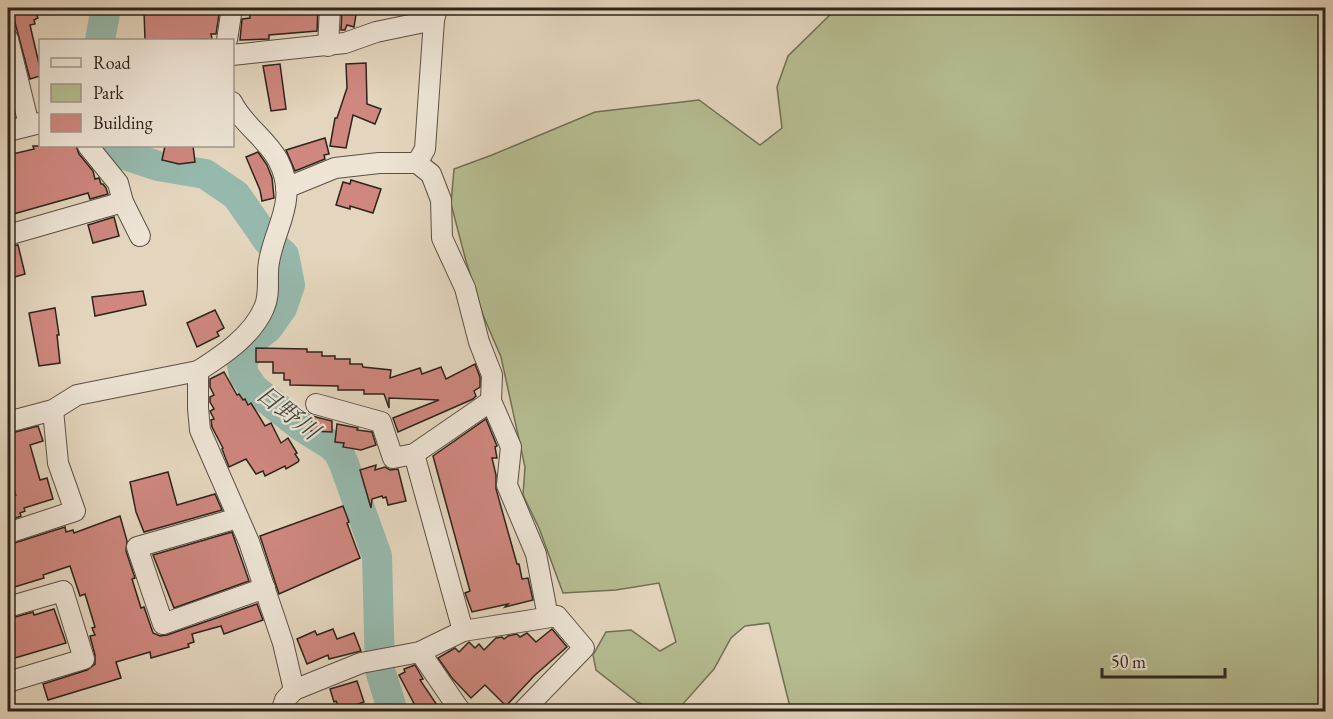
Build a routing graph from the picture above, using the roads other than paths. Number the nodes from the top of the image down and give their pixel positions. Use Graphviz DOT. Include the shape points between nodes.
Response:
graph roads {
  1 [pos="232,8"];
  2 [pos="330,8"];
  3 [pos="435,14"];
  4 [pos="8,39"];
  5 [pos="227,39"];
  6 [pos="328,46"];
  7 [pos="234,55"];
  8 [pos="235,112"];
  9 [pos="35,124"];
  10 [pos="8,131"];
  11 [pos="89,147"];
  12 [pos="417,163"];
  13 [pos="286,188"];
  14 [pos="123,202"];
  15 [pos="8,235"];
  16 [pos="140,236"];
  17 [pos="198,370"];
  18 [pos="491,401"];
  19 [pos="316,404"];
  20 [pos="53,410"];
  21 [pos="8,422"];
  22 [pos="414,454"];
  23 [pos="238,518"];
  24 [pos="8,533"];
  25 [pos="265,588"];
  26 [pos="8,607"];
  27 [pos="548,617"];
  28 [pos="463,632"];
  29 [pos="413,653"];
  30 [pos="8,682"];
  31 [pos="294,690"];
  32 [pos="281,711"];
  33 [pos="461,711"];
  34 [pos="522,711"];
  1 -- 5 [label="street"];
  2 -- 6 [label="street"];
  3 -- 6 [label="street"];
  3 -- 12 [label="street" via="425,148"];
  4 -- 9 [label="street"];
  6 -- 7 [label="street"];
  8 -- 13 [label="street" via="264,140 278,161"];
  9 -- 10 [label="street"];
  11 -- 14 [label="street" via="118,183"];
  12 -- 13 [label="street" via="335,168"];
  12 -- 18 [label="street" via="431,174 441,200 442,238 465,288 492,375"];
  13 -- 17 [label="street" via="286,204 268,264 264,308 248,332"];
  14 -- 15 [label="street"];
  14 -- 16 [label="street"];
  17 -- 20 [label="street" via="77,395"];
  17 -- 23 [label="street" via="200,430"];
  18 -- 22 [label="street"];
  18 -- 27 [label="street" via="511,447 507,484 536,554"];
  19 -- 22 [label="street" via="381,422 393,458"];
  20 -- 21 [label="street"];
  20 -- 24 [label="street" via="58,463 75,511"];
  22 -- 28 [label="street"];
  23 -- 25 [label="street"];
  23 -- 25 [label="street" via="137,547 163,624"];
  25 -- 31 [label="street"];
  26 -- 30 [label="street" via="63,591 84,659"];
  27 -- 28 [label="street"];
  27 -- 34 [label="street" via="556,616 584,648"];
  28 -- 29 [label="street"];
  29 -- 31 [label="street" via="361,663"];
  29 -- 33 [label="street"];
  31 -- 32 [label="street"];
}
